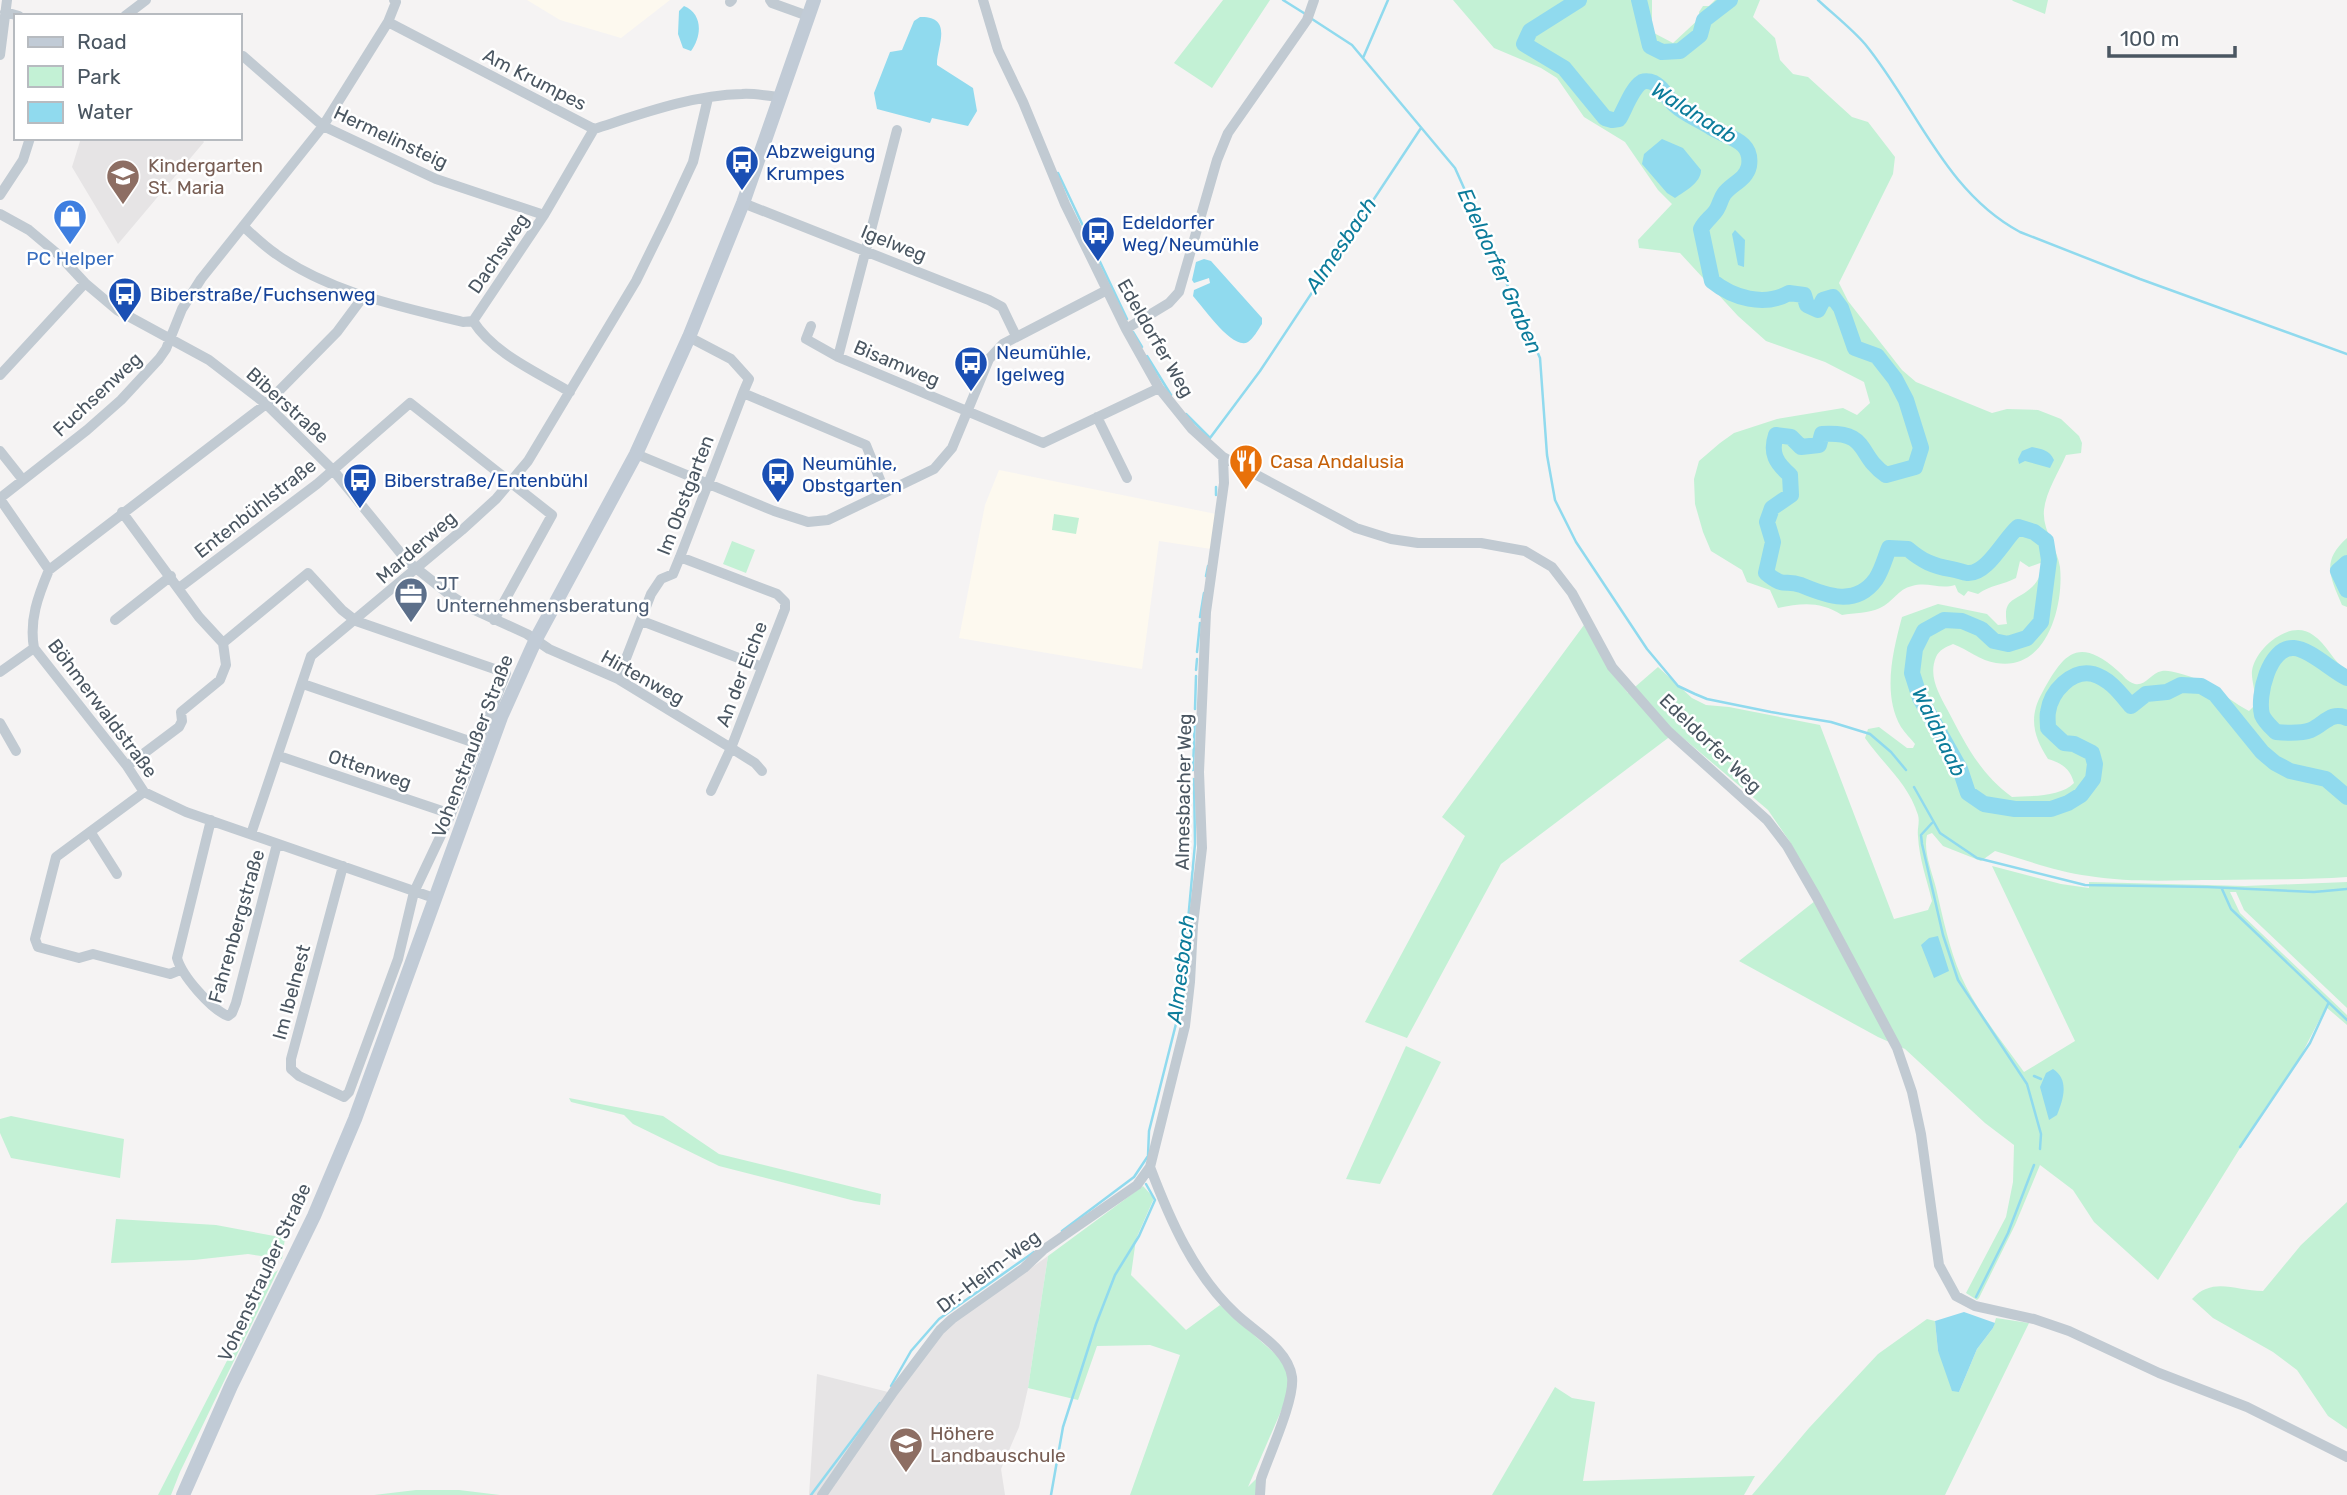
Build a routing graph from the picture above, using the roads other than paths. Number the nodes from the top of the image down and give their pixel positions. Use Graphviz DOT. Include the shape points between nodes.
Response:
graph roads {
  1 [pos="7,0"];
  2 [pos="146,0"];
  3 [pos="394,0"];
  4 [pos="769,0"];
  5 [pos="814,0"];
  6 [pos="983,0"];
  7 [pos="1314,0"];
  8 [pos="5,12"];
  9 [pos="128,14"];
  10 [pos="14,15"];
  11 [pos="808,16"];
  12 [pos="388,22"];
  13 [pos="0,55"];
  14 [pos="243,56"];
  15 [pos="780,97"];
  16 [pos="708,98"];
  17 [pos="323,126"];
  18 [pos="594,129"];
  19 [pos="897,130"];
  20 [pos="29,140"];
  21 [pos="0,195"];
  22 [pos="743,203"];
  23 [pos="0,214"];
  24 [pos="544,215"];
  25 [pos="243,226"];
  26 [pos="866,251"];
  27 [pos="85,283"];
  28 [pos="1107,290"];
  29 [pos="363,297"];
  30 [pos="473,321"];
  31 [pos="811,326"];
  32 [pos="1126,329"];
  33 [pos="1016,336"];
  34 [pos="688,337"];
  35 [pos="170,339"];
  36 [pos="838,357"];
  37 [pos="0,375"];
  38 [pos="1159,388"];
  39 [pos="570,392"];
  40 [pos="743,394"];
  41 [pos="266,404"];
  42 [pos="967,411"];
  43 [pos="1097,418"];
  44 [pos="0,451"];
  45 [pos="636,454"];
  46 [pos="1223,457"];
  47 [pos="333,470"];
  48 [pos="1127,478"];
  49 [pos="23,480"];
  50 [pos="511,481"];
  51 [pos="708,484"];
  52 [pos="885,492"];
  53 [pos="0,498"];
  54 [pos="122,512"];
  55 [pos="680,557"];
  56 [pos="49,570"];
  57 [pos="417,570"];
  58 [pos="171,576"];
  59 [pos="179,588"];
  60 [pos="115,620"];
  61 [pos="494,620"];
  62 [pos="356,621"];
  63 [pos="642,621"];
  64 [pos="536,639"];
  65 [pos="223,642"];
  66 [pos="34,648"];
  67 [pos="762,667"];
  68 [pos="0,672"];
  69 [pos="618,679"];
  70 [pos="303,684"];
  71 [pos="0,723"];
  72 [pos="478,744"];
  73 [pos="732,748"];
  74 [pos="16,751"];
  75 [pos="279,756"];
  76 [pos="127,766"];
  77 [pos="762,771"];
  78 [pos="711,791"];
  79 [pos="144,792"];
  80 [pos="451,814"];
  81 [pos="211,820"];
  82 [pos="91,833"];
  83 [pos="251,834"];
  84 [pos="277,844"];
  85 [pos="343,866"];
  86 [pos="117,874"];
  87 [pos="414,892"];
  88 [pos="434,898"];
  89 [pos="180,970"];
  90 [pos="344,1097"];
  91 [pos="1150,1167"];
  92 [pos="2347,1457"];
  93 [pos="183,1495"];
  94 [pos="822,1495"];
  95 [pos="1260,1495"];
  1 -- 8 [label="street"];
  2 -- 9 [label="street"];
  3 -- 12 [label="street"];
  4 -- 11 [label="street"];
  5 -- 11 [label="main road, Vohenstraußer Straße"];
  6 -- 28 [label="street, Edeldorfer Weg" via="998,50"];
  7 -- 32 [label="street" via="1310,16 1228,133 1179,292"];
  8 -- 10 [label="street"];
  8 -- 13 [label="street"];
  11 -- 15 [label="main road, Vohenstraußer Straße"];
  12 -- 17 [label="street, Fuchsenweg"];
  12 -- 18 [label="street, Am Krumpes"];
  14 -- 17 [label="street, Hermelinsteig"];
  15 -- 16 [label="street, Am Krumpes" via="742,94"];
  15 -- 22 [label="main road, Vohenstraußer Straße"];
  16 -- 18 [label="street, Am Krumpes"];
  16 -- 39 [label="street, Marderweg" via="693,162 636,281"];
  17 -- 24 [label="street, Hermelinsteig" via="436,179"];
  17 -- 25 [label="street, Fuchsenweg"];
  18 -- 24 [label="street, Dachsweg"];
  19 -- 26 [label="street, Bisamweg"];
  20 -- 21 [label="street" via="23,160"];
  22 -- 26 [label="street, Igelweg"];
  22 -- 34 [label="main road, Vohenstraußer Straße"];
  23 -- 27 [label="street, Biberstraße" via="29,230"];
  24 -- 30 [label="street, Dachsweg"];
  25 -- 29 [label="street, Dachsweg" via="277,255"];
  25 -- 35 [label="street, Fuchsenweg" via="201,279"];
  26 -- 33 [label="street, Igelweg" via="1002,307"];
  26 -- 36 [label="street, Bisamweg"];
  27 -- 35 [label="street, Biberstraße" via="117,310"];
  27 -- 37 [label="street"];
  28 -- 32 [label="street, Edeldorfer Weg"];
  28 -- 33 [label="street"];
  29 -- 30 [label="street, Dachsweg"];
  29 -- 41 [label="street" via="337,332"];
  30 -- 39 [label="street" via="482,335 512,358"];
  31 -- 36 [label="street, Bisamweg" via="803,343"];
  32 -- 38 [label="street, Edeldorfer Weg"];
  33 -- 42 [label="street" via="989,359"];
  34 -- 40 [label="street" via="731,359 749,379"];
  34 -- 45 [label="main road, Vohenstraußer Straße"];
  35 -- 41 [label="street, Biberstraße" via="209,360"];
  35 -- 49 [label="street, Fuchsenweg" via="159,359 121,400"];
  36 -- 42 [label="street, Bisamweg"];
  38 -- 43 [label="street, Bisamweg"];
  38 -- 46 [label="street, Edeldorfer Weg" via="1192,429"];
  39 -- 50 [label="street, Marderweg" via="542,441"];
  40 -- 51 [label="street, Im Obstgarten"];
  40 -- 52 [label="street" via="866,445"];
  41 -- 47 [label="street, Biberstraße"];
  41 -- 54 [label="street"];
  42 -- 43 [label="street, Bisamweg" via="1043,443"];
  42 -- 52 [label="street" via="952,448 934,469"];
  43 -- 48 [label="street"];
  44 -- 49 [label="street"];
  45 -- 51 [label="street"];
  45 -- 64 [label="main road, Vohenstraußer Straße"];
  46 -- 91 [label="street, Almesbacher Weg" via="1224,483 1206,612 1199,772 1202,848 1190,982 1185,1026"];
  46 -- 92 [label="street, Edeldorfer Weg" via="1356,528 1418,543 1481,543 1525,551 1552,567 1612,667 1668,731 1767,820 1818,898 1891,1033 1912,1092 1940,1265 1956,1296 1975,1306 2069,1331 2247,1407"];
  47 -- 50 [label="street, Entenbühlstraße" via="410,403"];
  47 -- 57 [label="street, Biberstraße"];
  47 -- 59 [label="street, Entenbühlstraße"];
  49 -- 53 [label="street, Fuchsenweg"];
  50 -- 57 [label="street, Marderweg"];
  50 -- 61 [label="street, Entenbühlstraße" via="552,515"];
  51 -- 52 [label="street" via="808,522 828,520"];
  51 -- 55 [label="street, Im Obstgarten"];
  53 -- 56 [label="street"];
  54 -- 56 [label="street"];
  54 -- 58 [label="street"];
  55 -- 63 [label="street, Im Obstgarten" via="673,574 661,579 651,594"];
  55 -- 67 [label="street, An der Eiche" via="782,598 785,609"];
  56 -- 66 [label="street, Böhmerwaldstraße" via="34,615"];
  57 -- 61 [label="street, Biberstraße"];
  57 -- 62 [label="street, Marderweg"];
  58 -- 59 [label="street"];
  58 -- 60 [label="street"];
  59 -- 65 [label="street"];
  61 -- 64 [label="street, Biberstraße"];
  62 -- 65 [label="street" via="309,573"];
  62 -- 70 [label="street, Marderweg" via="311,656"];
  62 -- 72 [label="street, Vohenstraußer Straße" via="506,673"];
  63 -- 67 [label="street"];
  63 -- 69 [label="street, Im Obstgarten"];
  64 -- 69 [label="street, Hirtenweg"];
  64 -- 88 [label="main road, Vohenstraußer Straße" via="501,717"];
  65 -- 76 [label="street" via="226,665 220,680 181,712 179,727"];
  66 -- 68 [label="street"];
  66 -- 76 [label="street, Böhmerwaldstraße"];
  67 -- 73 [label="street, An der Eiche"];
  69 -- 73 [label="street, Hirtenweg"];
  70 -- 72 [label="street"];
  70 -- 75 [label="street, Marderweg"];
  71 -- 74 [label="street"];
  72 -- 80 [label="street, Vohenstraußer Straße"];
  73 -- 77 [label="street, Hirtenweg"];
  73 -- 78 [label="street"];
  75 -- 80 [label="street, Ottenweg"];
  75 -- 83 [label="street, Marderweg"];
  76 -- 79 [label="street, Böhmerwaldstraße"];
  79 -- 81 [label="street, Böhmerwaldstraße"];
  79 -- 82 [label="street"];
  80 -- 87 [label="street, Vohenstraußer Straße"];
  81 -- 83 [label="street, Böhmerwaldstraße"];
  81 -- 89 [label="street" via="177,958"];
  82 -- 86 [label="street"];
  82 -- 89 [label="street" via="56,857 35,939 38,947 79,958 93,954 170,974"];
  83 -- 84 [label="street, Böhmerwaldstraße"];
  84 -- 85 [label="street, Böhmerwaldstraße"];
  84 -- 89 [label="street, Fahrenbergstraße" via="232,1013 219,1012"];
  85 -- 87 [label="street, Böhmerwaldstraße"];
  85 -- 90 [label="street, Im Ibelnest" via="291,1069"];
  87 -- 88 [label="street, Böhmerwaldstraße"];
  87 -- 90 [label="street, Vohenstraußer Straße" via="398,958"];
  88 -- 93 [label="main road, Vohenstraußer Straße" via="355,1119"];
  91 -- 94 [label="street, Dr.-Heim-Weg" via="1137,1185 940,1330"];
  91 -- 95 [label="street" via="1174,1227 1205,1279 1278,1350 1291,1369 1292,1389 1261,1479"];
}
